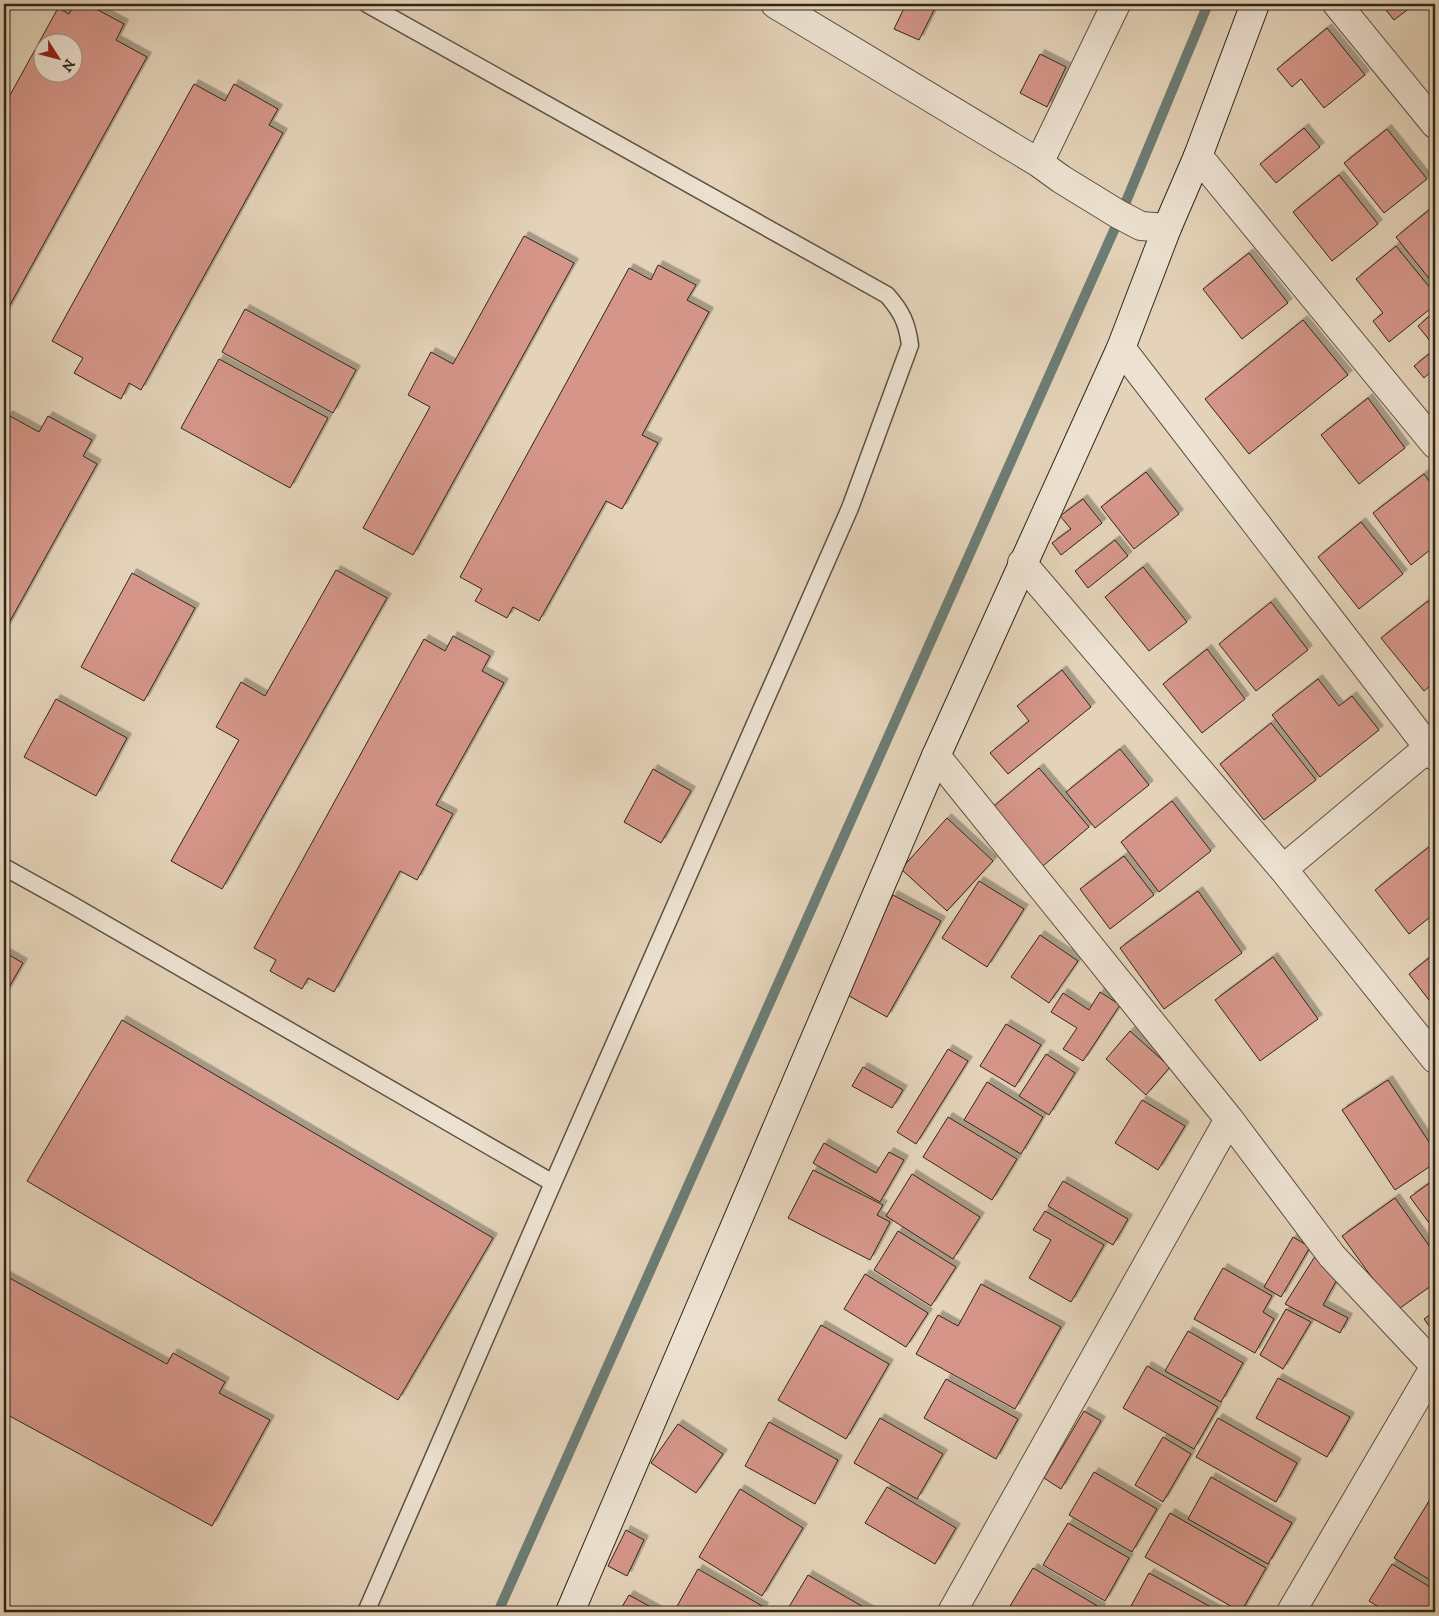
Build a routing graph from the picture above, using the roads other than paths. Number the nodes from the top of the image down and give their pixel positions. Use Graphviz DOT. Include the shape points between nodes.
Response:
graph roads {
  1 [pos="367,4"];
  2 [pos="775,4"];
  3 [pos="1116,4"];
  4 [pos="1255,4"];
  5 [pos="1337,4"];
  6 [pos="1435,124"];
  7 [pos="1198,156"];
  8 [pos="1039,163"];
  9 [pos="1154,227"];
  10 [pos="1121,348"];
  11 [pos="1435,444"];
  12 [pos="1022,564"];
  13 [pos="1433,748"];
  14 [pos="936,756"];
  15 [pos="4,867"];
  16 [pos="1283,869"];
  17 [pos="1435,1059"];
  18 [pos="1229,1119"];
  19 [pos="553,1182"];
  20 [pos="1435,1366"];
  21 [pos="366,1612"];
  22 [pos="570,1612"];
  23 [pos="952,1612"];
  24 [pos="1291,1612"];
  1 -- 19 [label="lane" via="887,295 908,327 910,345 850,508"];
  2 -- 8 [label="street"];
  3 -- 8 [label="street"];
  4 -- 7 [label="street"];
  5 -- 6 [label="street"];
  7 -- 9 [label="street"];
  7 -- 11 [label="street"];
  8 -- 9 [label="street" via="1118,214"];
  9 -- 10 [label="street"];
  10 -- 12 [label="street"];
  10 -- 13 [label="street"];
  12 -- 14 [label="street"];
  12 -- 16 [label="street"];
  13 -- 16 [label="street"];
  14 -- 18 [label="street"];
  14 -- 22 [label="street"];
  15 -- 19 [label="lane"];
  16 -- 17 [label="street"];
  18 -- 20 [label="street" via="1332,1256"];
  18 -- 23 [label="street"];
  19 -- 21 [label="lane"];
  20 -- 24 [label="street"];
}
